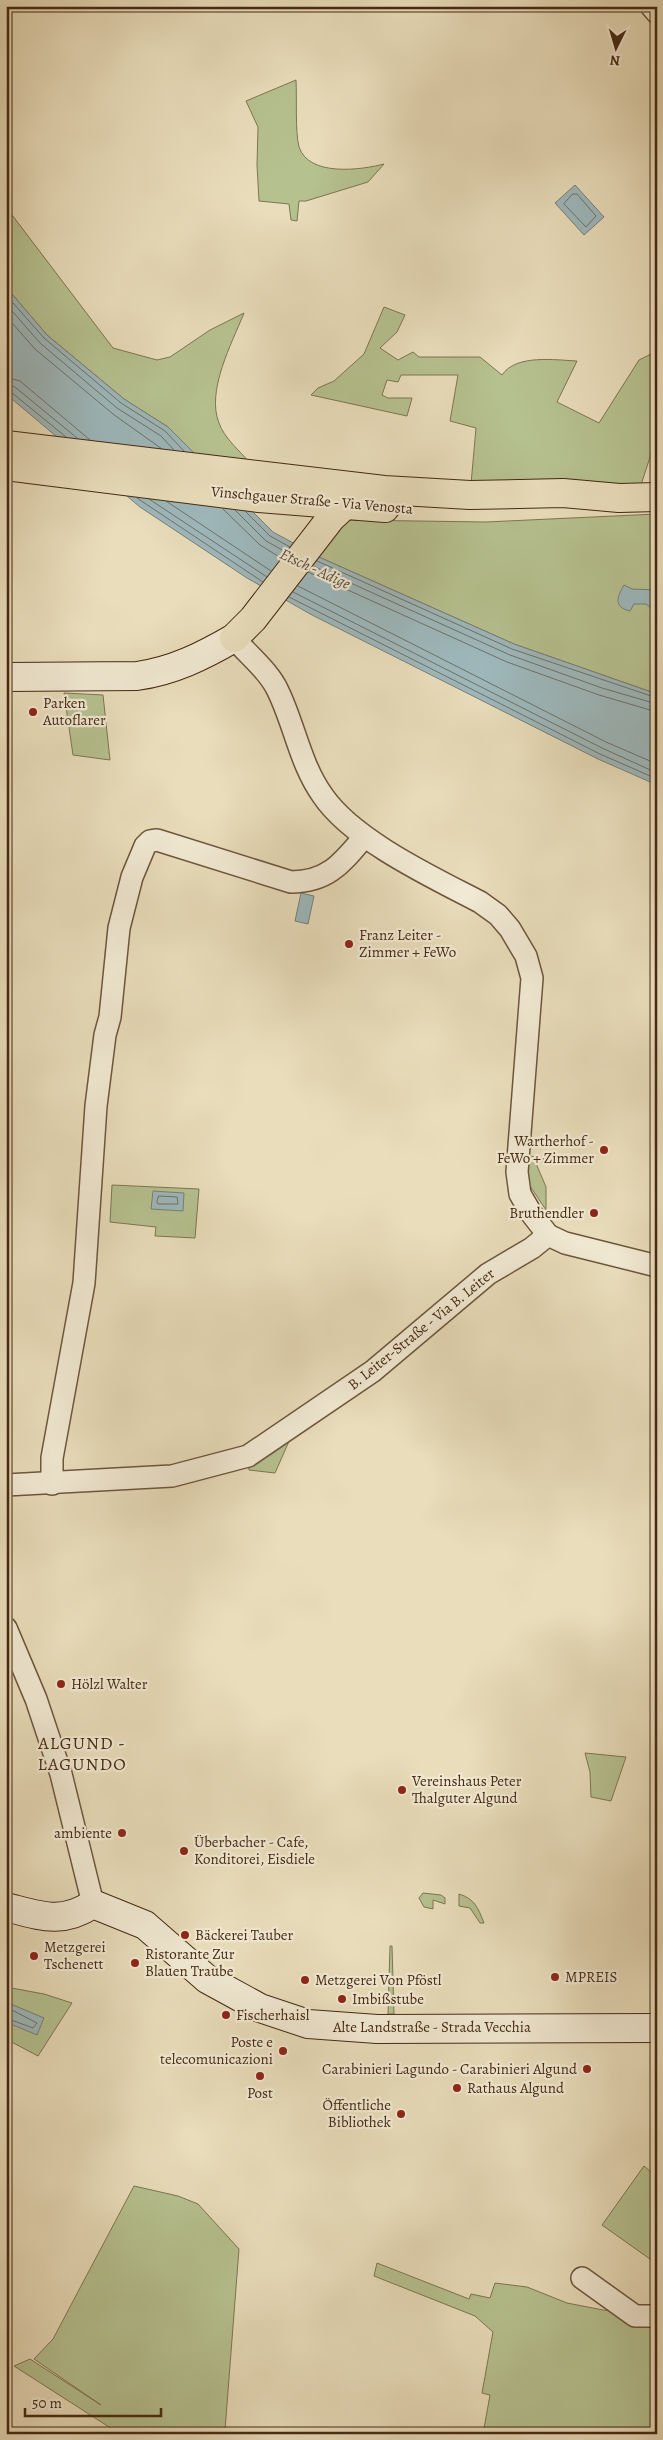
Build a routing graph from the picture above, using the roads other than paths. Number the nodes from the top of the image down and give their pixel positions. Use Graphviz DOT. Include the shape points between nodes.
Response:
graph roads {
  1 [pos="651,6"];
  2 [pos="657,13"];
  3 [pos="25,455"];
  4 [pos="6,466"];
  5 [pos="657,497"];
  6 [pos="619,498"];
  7 [pos="333,509"];
  8 [pos="244,629"];
  9 [pos="6,677"];
  10 [pos="364,837"];
  11 [pos="548,1235"];
  12 [pos="657,1266"];
  13 [pos="52,1484"];
  14 [pos="6,1485"];
  15 [pos="6,1628"];
  16 [pos="93,1904"];
  17 [pos="6,1908"];
  18 [pos="657,2028"];
  19 [pos="582,2278"];
  20 [pos="657,2316"];
  1 -- 2 [label="street"];
  3 -- 4 [label="main road, Vinschgauer Straße - Via Venosta"];
  3 -- 6 [label="main road, Vinschgauer Straße - Via Venosta" via="427,493 563,493"];
  3 -- 7 [label="main road, Vinschgauer Straße - Via Venosta"];
  5 -- 6 [label="main road, Vinschgauer Straße - Via Venosta"];
  6 -- 7 [label="main road, Vinschgauer Straße - Via Venosta" via="586,505 477,511"];
  7 -- 8 [label="main road"];
  8 -- 9 [label="main road" via="198,658 155,674"];
  8 -- 10 [label="street" via="278,690 302,760 322,796"];
  10 -- 11 [label="street" via="498,915 526,956 532,978 517,1172 520,1194"];
  10 -- 13 [label="street" via="341,865 321,878 307,882 291,882 157,840 145,846 132,877 119,928 96,1106 84,1283 52,1458"];
  11 -- 12 [label="street" via="565,1243"];
  11 -- 13 [label="street, B. Leiter-Straße - Via B. Leiter" via="488,1274 373,1371 248,1456 172,1476"];
  13 -- 14 [label="street, B. Leiter-Straße - Via B. Leiter"];
  15 -- 16 [label="street" via="36,1699 61,1774"];
  16 -- 17 [label="main road" via="58,1918"];
  16 -- 18 [label="main road, Alte Landstraße - Strada Vecchia" via="145,1926 207,1979 260,2008 308,2024 377,2030"];
  19 -- 20 [label="street" via="635,2316"];
}
